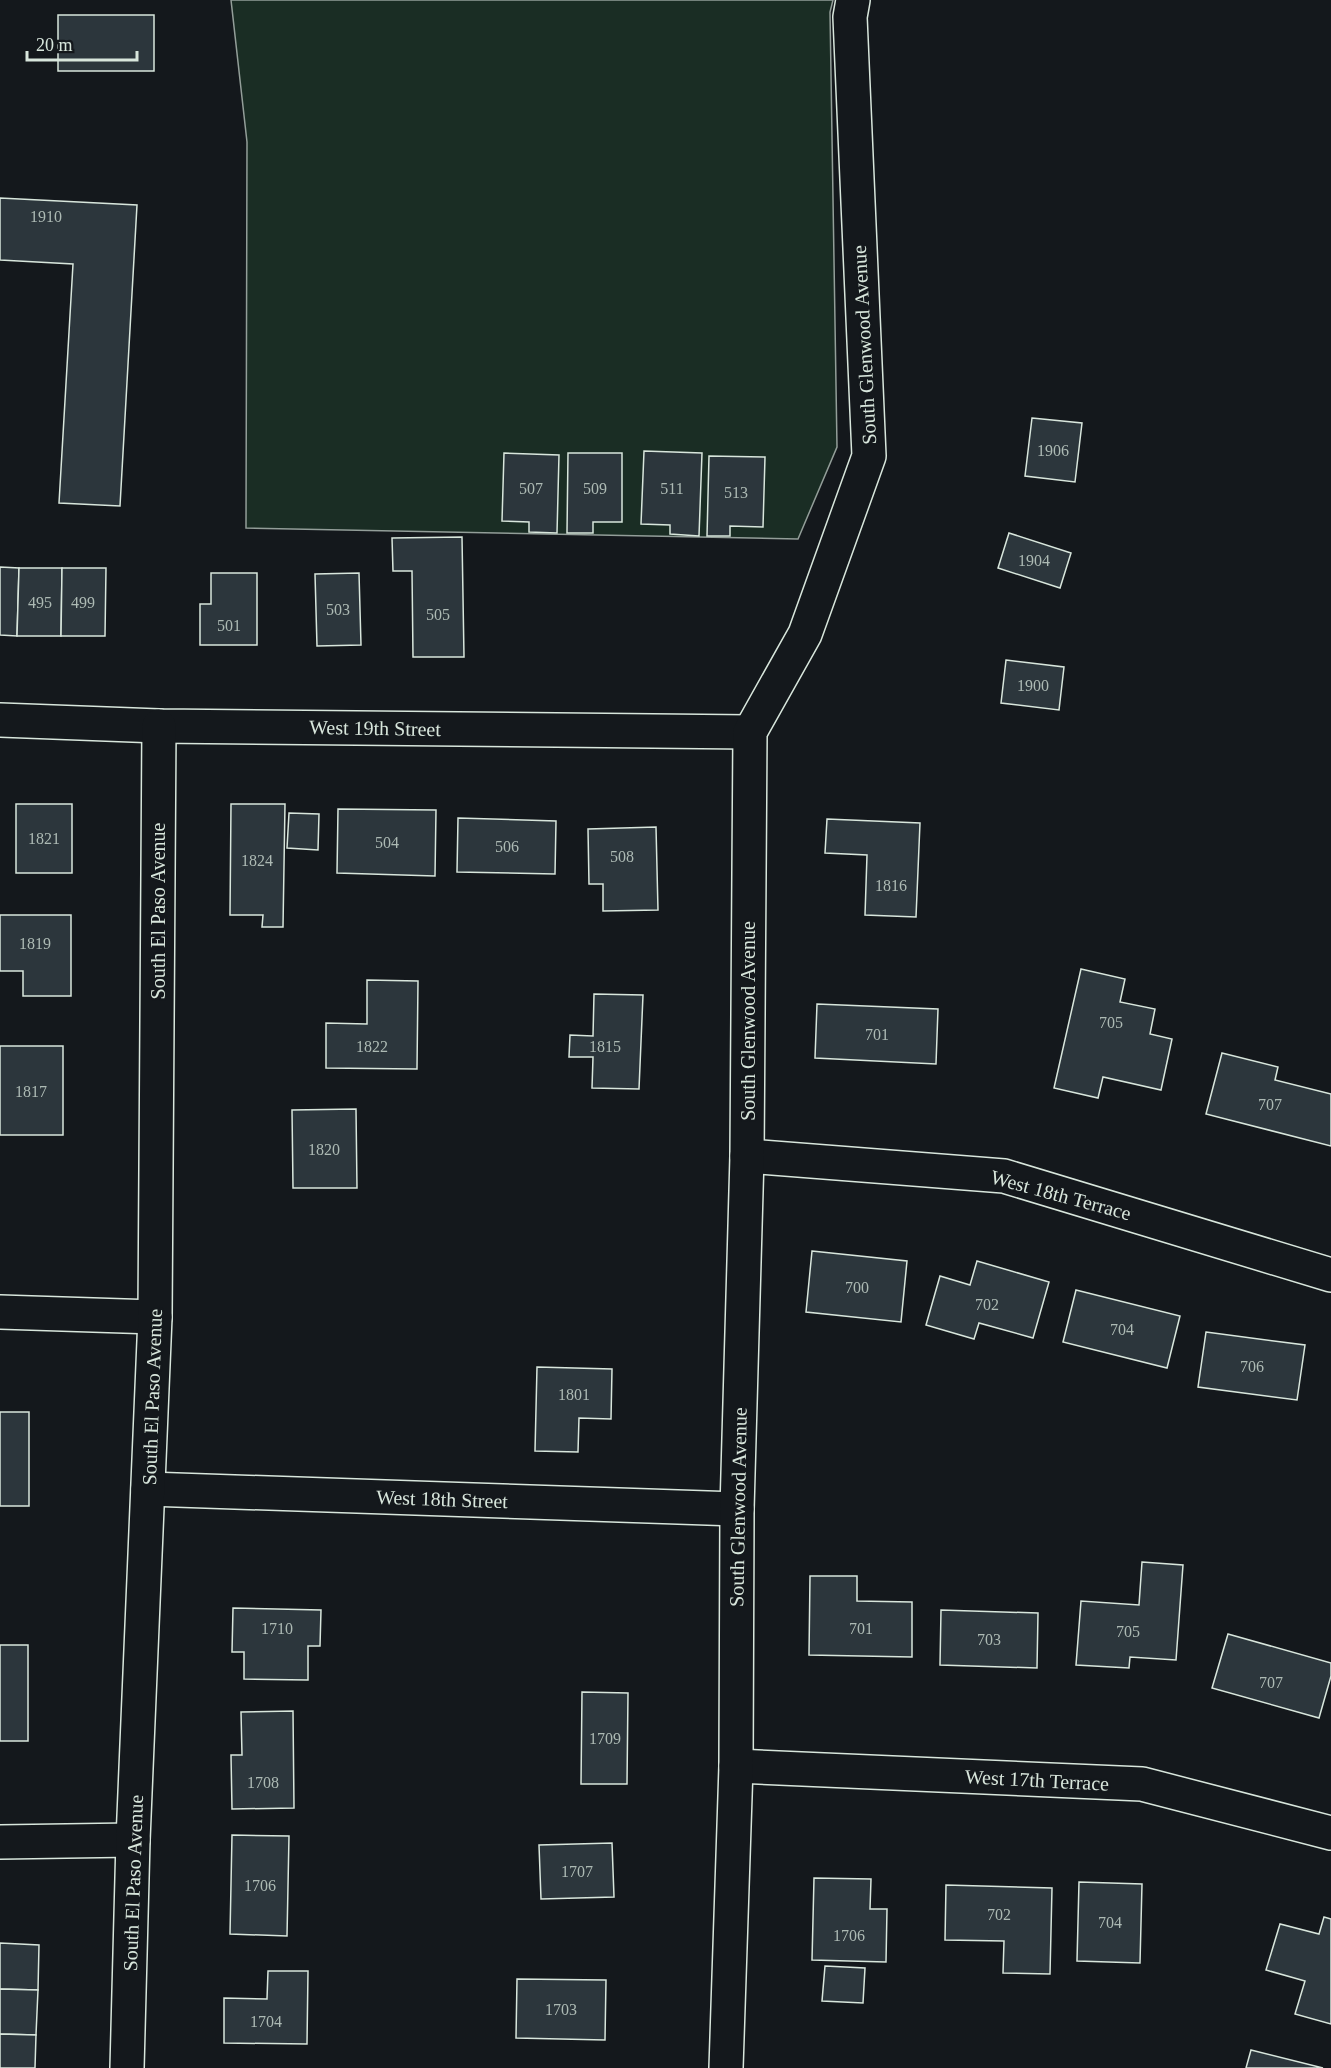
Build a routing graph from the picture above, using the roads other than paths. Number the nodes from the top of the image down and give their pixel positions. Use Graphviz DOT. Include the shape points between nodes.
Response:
graph roads {
  1 [pos="853,0"];
  2 [pos="0,720"];
  3 [pos="159,726"];
  4 [pos="750,732"];
  5 [pos="747,1156"];
  6 [pos="1331,1275"];
  7 [pos="0,1312"];
  8 [pos="155,1317"];
  9 [pos="148,1489"];
  10 [pos="737,1509"];
  11 [pos="736,1766"];
  12 [pos="1331,1833"];
  13 [pos="133,1840"];
  14 [pos="0,1842"];
  15 [pos="127,2068"];
  16 [pos="726,2068"];
  1 -- 4 [label="street, South Glenwood Avenue" via="850,17 869,456 806,634"];
  2 -- 3 [label="street, West 19th Street"];
  3 -- 4 [label="street, West 19th Street"];
  3 -- 8 [label="street, South El Paso Avenue"];
  4 -- 5 [label="street, South Glenwood Avenue"];
  5 -- 6 [label="street, West 18th Terrace" via="1004,1176"];
  5 -- 10 [label="street, South Glenwood Avenue"];
  7 -- 8 [label="street"];
  8 -- 9 [label="street, South El Paso Avenue"];
  9 -- 10 [label="street, West 18th Street"];
  9 -- 13 [label="street, South El Paso Avenue"];
  10 -- 11 [label="street, South Glenwood Avenue"];
  11 -- 12 [label="street, West 17th Terrace" via="1142,1784"];
  11 -- 16 [label="street, South Glenwood Avenue"];
  13 -- 14 [label="street"];
  13 -- 15 [label="street, South El Paso Avenue"];
}
